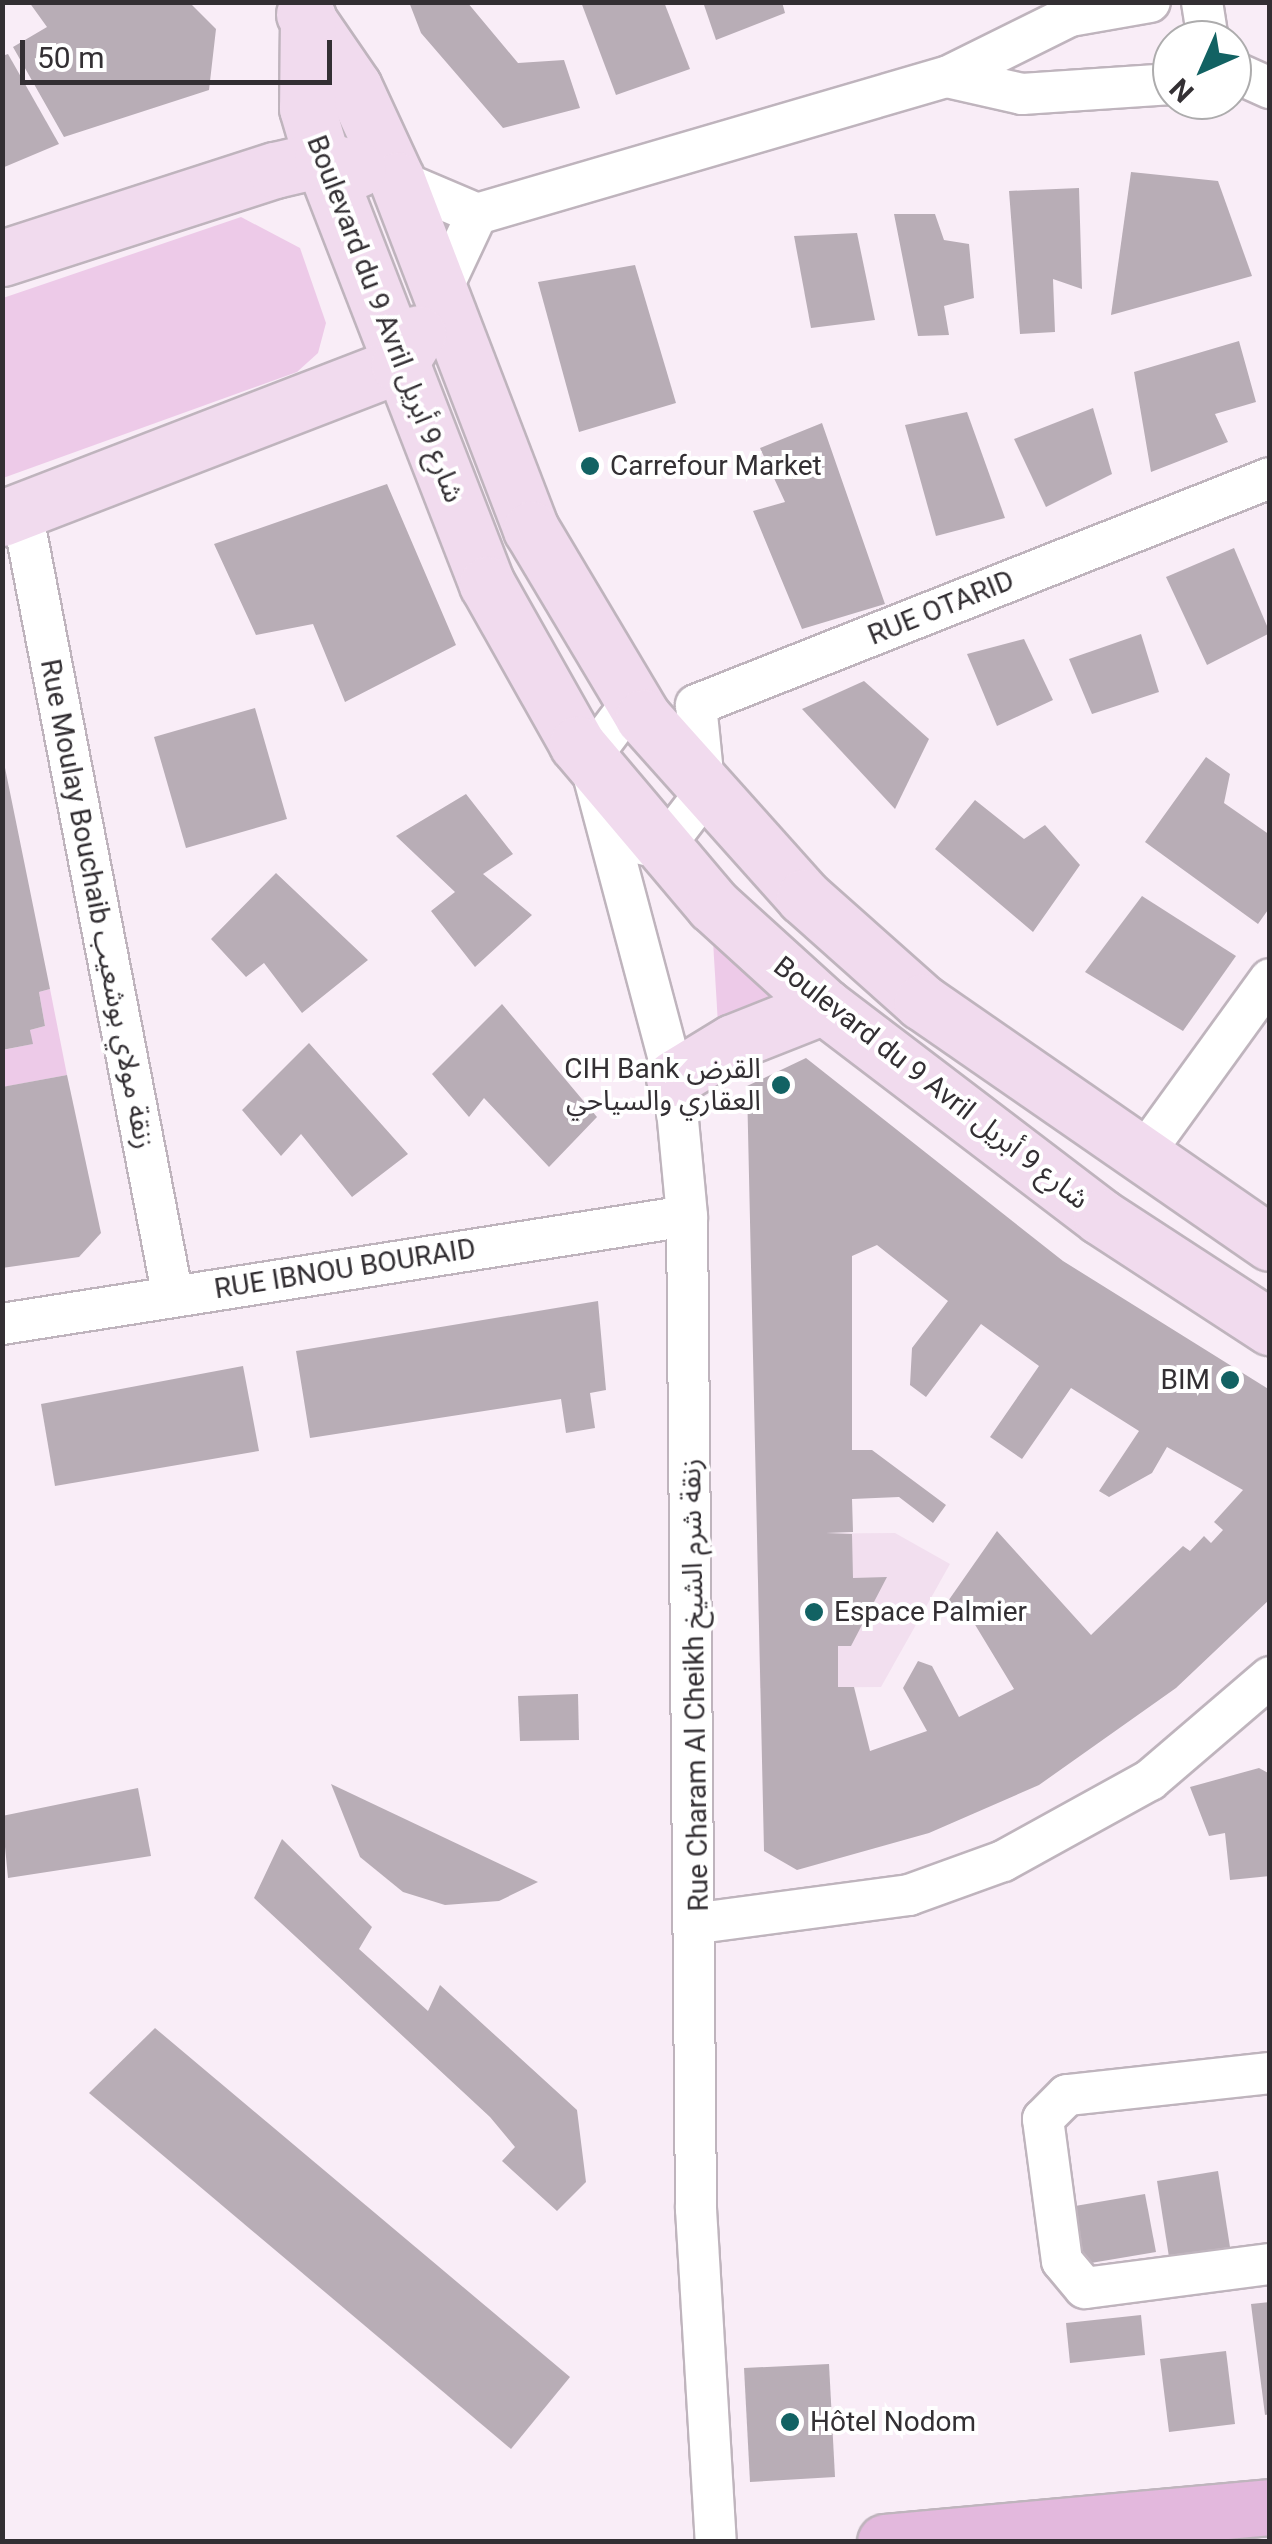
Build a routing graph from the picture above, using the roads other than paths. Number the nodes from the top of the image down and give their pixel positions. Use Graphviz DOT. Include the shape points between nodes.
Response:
graph roads {
  1 [pos="1150,2"];
  2 [pos="300,7"];
  3 [pos="947,77"];
  4 [pos="1152,85"];
  5 [pos="322,159"];
  6 [pos="396,180"];
  7 [pos="476,214"];
  8 [pos="2,258"];
  9 [pos="440,296"];
  10 [pos="399,365"];
  11 [pos="1270,478"];
  12 [pos="12,515"];
  13 [pos="632,702"];
  14 [pos="589,758"];
  15 [pos="705,794"];
  16 [pos="609,836"];
  17 [pos="662,848"];
  18 [pos="1270,979"];
  19 [pos="824,1006"];
  20 [pos="674,1078"];
  21 [pos="1139,1160"];
  22 [pos="688,1216"];
  23 [pos="1270,1242"];
  24 [pos="173,1297"];
  25 [pos="2,1324"];
  26 [pos="1270,1328"];
  27 [pos="1270,1678"];
  28 [pos="699,1923"];
  29 [pos="1270,2073"];
  30 [pos="1270,2264"];
  31 [pos="1246,2520"];
  32 [pos="908,2540"];
  33 [pos="716,2542"];
  1 -- 3 [label="street" via="1070,16"];
  2 -- 5 [label="street, Boulevard du 9 Avril شارع 9 أبريل" via="307,108"];
  2 -- 6 [label="street, Boulevard du 9 Avril شارع 9 أبريل" via="354,87"];
  3 -- 4 [label="street" via="1022,94"];
  3 -- 7 [label="street"];
  5 -- 6 [label="street"];
  5 -- 8 [label="street"];
  5 -- 10 [label="street, Boulevard du 9 Avril شارع 9 أبريل"];
  6 -- 7 [label="street"];
  6 -- 9 [label="street, Boulevard du 9 Avril شارع 9 أبريل"];
  7 -- 9 [label="street"];
  9 -- 10 [label="street"];
  9 -- 13 [label="street, Boulevard du 9 Avril شارع 9 أبريل" via="531,529"];
  10 -- 12 [label="street"];
  10 -- 14 [label="street, Boulevard du 9 Avril شارع 9 أبريل" via="486,584"];
  11 -- 15 [label="street, RUE OTARID" via="696,706"];
  12 -- 24 [label="street, Rue Moulay Bouchaib زنقة مولاي بوشعيب"];
  13 -- 14 [label="street"];
  13 -- 15 [label="street, Boulevard du 9 Avril شارع 9 أبريل"];
  14 -- 16 [label="street, Rue Charam Al Cheikh زنقة شرم الشيخ"];
  14 -- 17 [label="street, Boulevard du 9 Avril شارع 9 أبريل"];
  15 -- 17 [label="street"];
  15 -- 21 [label="street, Boulevard du 9 Avril شارع 9 أبريل" via="922,1002"];
  16 -- 17 [label="street"];
  16 -- 20 [label="street, Rue Charam Al Cheikh زنقة شرم الشيخ"];
  17 -- 19 [label="street, Boulevard du 9 Avril شارع 9 أبريل"];
  18 -- 21 [label="street"];
  19 -- 20 [label="street" via="776,1021"];
  19 -- 26 [label="street, Boulevard du 9 Avril شارع 9 أبريل" via="1101,1217"];
  20 -- 22 [label="street, Rue Charam Al Cheikh زنقة شرم الشيخ"];
  21 -- 23 [label="street, Boulevard du 9 Avril شارع 9 أبريل"];
  22 -- 24 [label="street, RUE IBNOU BOURAID"];
  22 -- 28 [label="street, Rue Charam Al Cheikh زنقة شرم الشيخ"];
  24 -- 25 [label="street, RUE IBNOU BOURAID"];
  27 -- 28 [label="street" via="1150,1780 1003,1861 909,1895"];
  28 -- 33 [label="street, Rue Charam Al Cheikh زنقة شرم الشيخ" via="696,2209"];
  29 -- 30 [label="street" via="1067,2095 1043,2119 1062,2261 1085,2288"];
  31 -- 32 [label="main road"];
}
